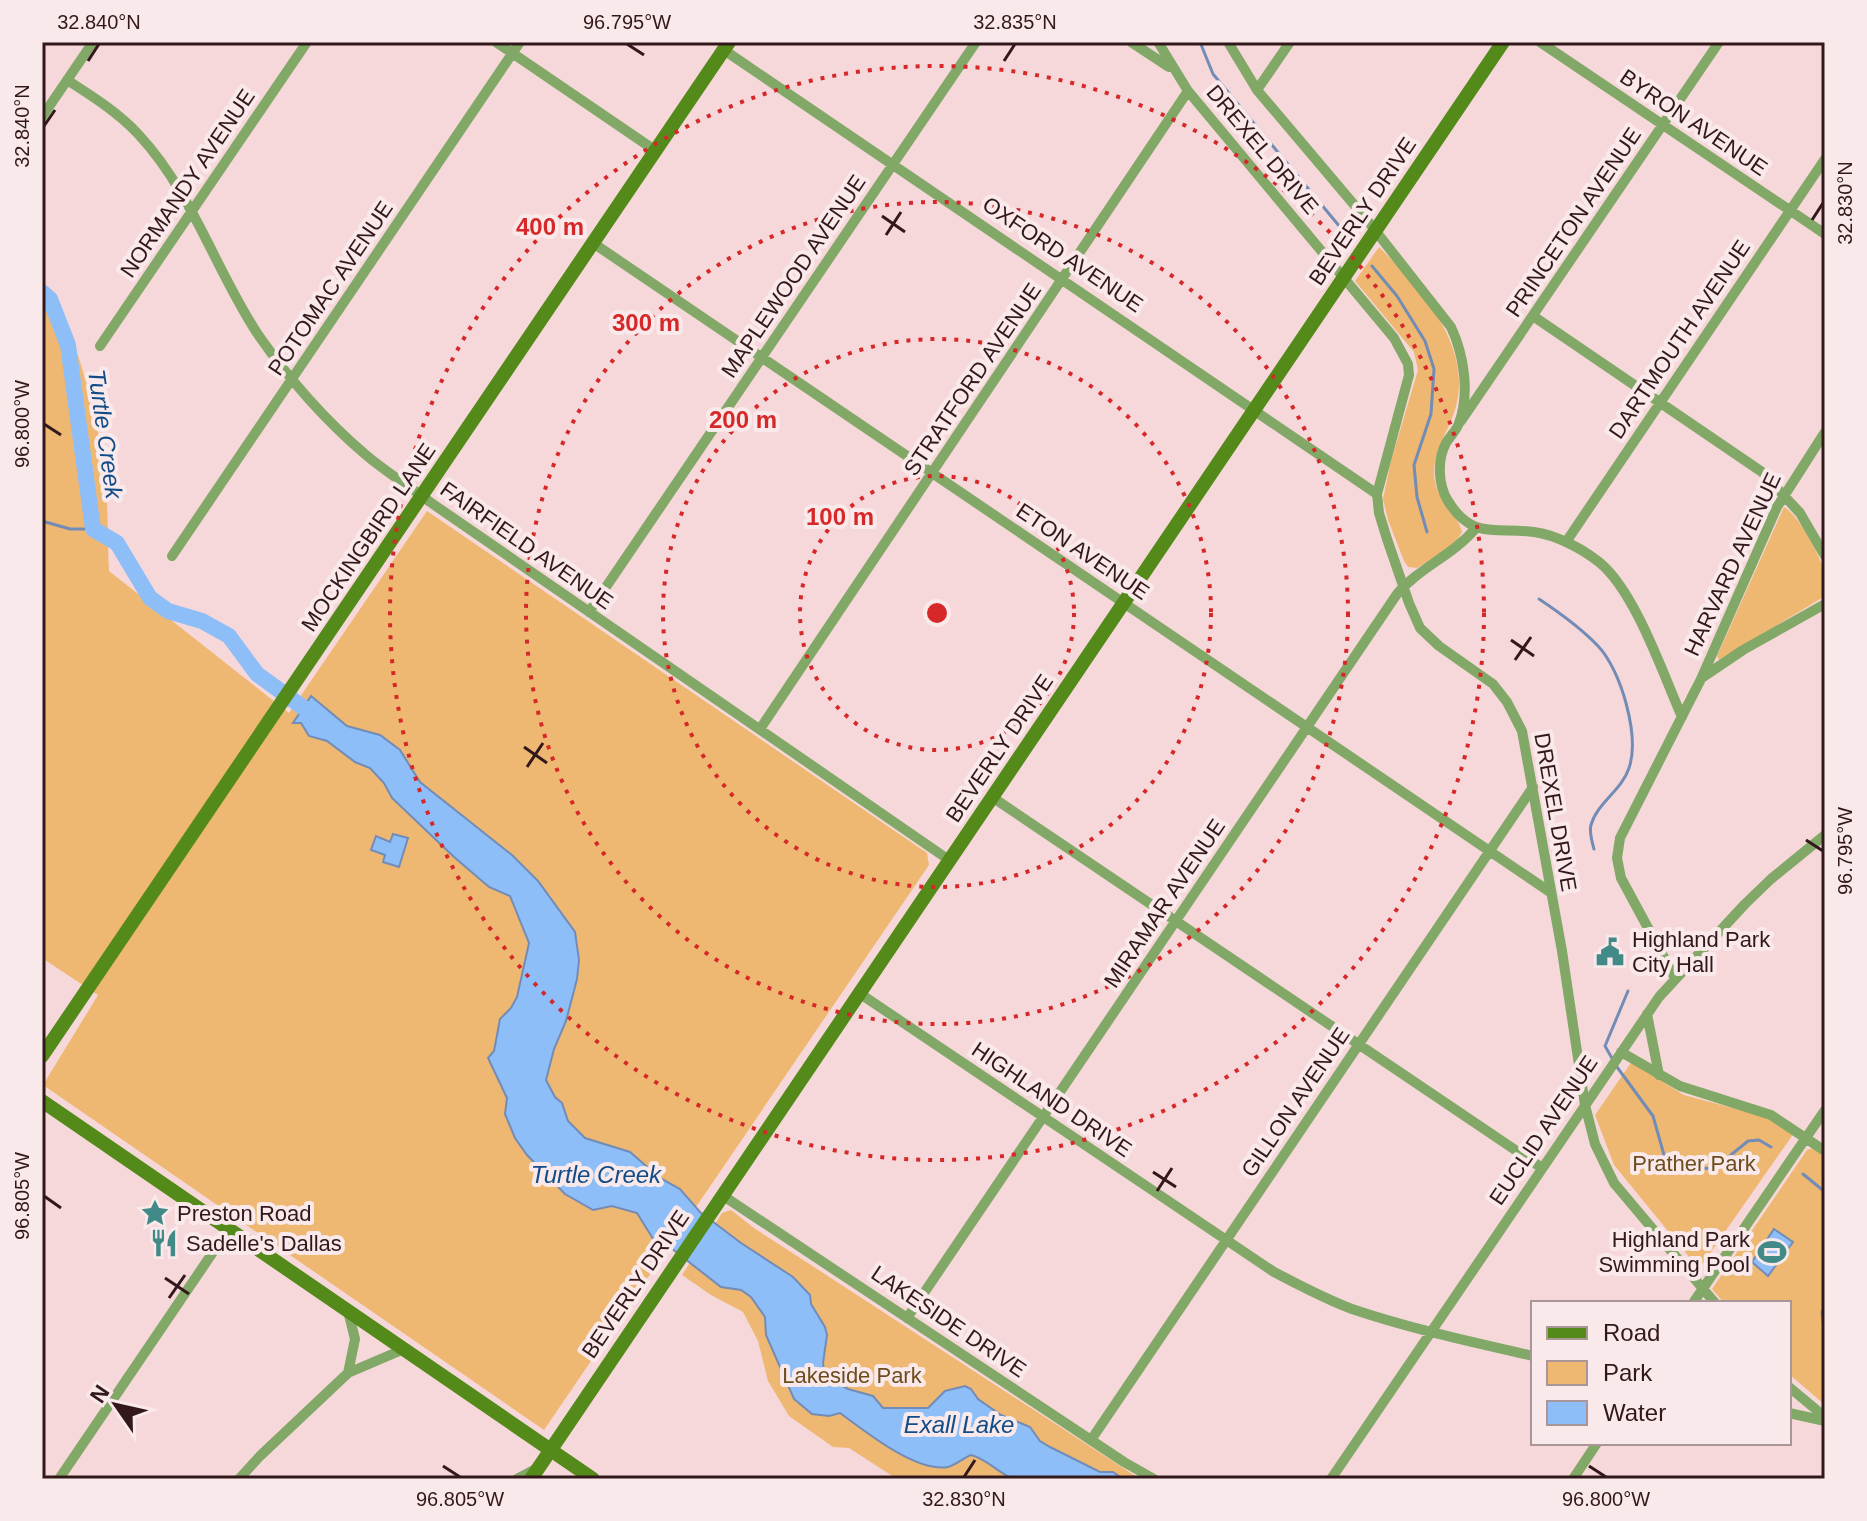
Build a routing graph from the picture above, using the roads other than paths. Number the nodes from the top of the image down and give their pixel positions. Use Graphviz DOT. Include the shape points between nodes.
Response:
graph roads {
  1 [pos="93,42"];
  2 [pos="307,42"];
  3 [pos="496,42"];
  4 [pos="520,42"];
  5 [pos="976,42"];
  6 [pos="1131,42"];
  7 [pos="1158,42"];
  8 [pos="1228,42"];
  9 [pos="1290,42"];
  10 [pos="1503,42"];
  11 [pos="1540,42"];
  12 [pos="1719,42"];
  13 [pos="727,46"];
  14 [pos="513,53"];
  15 [pos="1173,70"];
  16 [pos="67,80"];
  17 [pos="1257,90"];
  18 [pos="1188,91"];
  19 [pos="42,117"];
  20 [pos="1663,125"];
  21 [pos="656,151"];
  22 [pos="1825,159"];
  23 [pos="893,164"];
  24 [pos="1790,211"];
  25 [pos="191,212"];
  26 [pos="1376,231"];
  27 [pos="1825,234"];
  28 [pos="593,243"];
  29 [pos="1344,278"];
  30 [pos="1064,279"];
  31 [pos="1533,316"];
  32 [pos="100,346"];
  33 [pos="761,357"];
  34 [pos="292,379"];
  35 [pos="1661,401"];
  36 [pos="1254,410"];
  37 [pos="1459,424"];
  38 [pos="1825,432"];
  39 [pos="932,475"];
  40 [pos="1377,494"];
  41 [pos="1784,494"];
  42 [pos="422,497"];
  43 [pos="1475,529"];
  44 [pos="1566,542"];
  45 [pos="172,556"];
  46 [pos="1825,556"];
  47 [pos="1404,586"];
  48 [pos="1123,603"];
  49 [pos="1825,604"];
  50 [pos="589,612"];
  51 [pos="1701,679"];
  52 [pos="1682,717"];
  53 [pos="1307,728"];
  54 [pos="760,729"];
  55 [pos="1533,787"];
  56 [pos="992,797"];
  57 [pos="1825,835"];
  58 [pos="1489,851"];
  59 [pos="949,860"];
  60 [pos="1550,892"];
  61 [pos="1176,921"];
  62 [pos="1675,978"];
  63 [pos="859,993"];
  64 [pos="1647,1014"];
  65 [pos="1358,1044"];
  66 [pos="1620,1053"];
  67 [pos="42,1056"];
  68 [pos="1659,1075"];
  69 [pos="42,1101"];
  70 [pos="1585,1105"];
  71 [pos="1825,1110"];
  72 [pos="1043,1118"];
  73 [pos="1805,1135"];
  74 [pos="1825,1151"];
  75 [pos="1542,1168"];
  76 [pos="722,1195"];
  77 [pos="228,1230"];
  78 [pos="1225,1240"];
  79 [pos="1702,1289"];
  80 [pos="1694,1301"];
  81 [pos="1713,1301"];
  82 [pos="348,1311"];
  83 [pos="907,1318"];
  84 [pos="1430,1332"];
  85 [pos="404,1349"];
  86 [pos="1531,1356"];
  87 [pos="348,1373"];
  88 [pos="1791,1389"];
  89 [pos="1791,1413"];
  90 [pos="1825,1419"];
  91 [pos="1091,1440"];
  92 [pos="1596,1445"];
  93 [pos="549,1449"];
  94 [pos="534,1474"];
  95 [pos="59,1479"];
  96 [pos="239,1479"];
  97 [pos="517,1479"];
  98 [pos="593,1479"];
  99 [pos="1154,1479"];
  100 [pos="1331,1479"];
  101 [pos="1573,1479"];
  1 -- 16 [label="street"];
  2 -- 25 [label="street, NORMANDY AVENUE"];
  3 -- 14 [label="street"];
  4 -- 14 [label="street, POTOMAC AVENUE"];
  5 -- 23 [label="street, MAPLEWOOD AVENUE"];
  6 -- 15 [label="street"];
  7 -- 15 [label="street, DREXEL DRIVE"];
  8 -- 17 [label="street"];
  9 -- 17 [label="street"];
  10 -- 26 [label="main road, BEVERLY DRIVE"];
  11 -- 20 [label="street, BYRON AVENUE"];
  12 -- 20 [label="street, PRINCETON AVENUE"];
  13 -- 21 [label="main road, MOCKINGBIRD LANE"];
  13 -- 23 [label="street, OXFORD AVENUE"];
  14 -- 21 [label="street"];
  14 -- 34 [label="street, POTOMAC AVENUE"];
  15 -- 18 [label="street, DREXEL DRIVE"];
  16 -- 19 [label="street"];
  16 -- 25 [label="street, FAIRFIELD AVENUE" via="137,133"];
  17 -- 26 [label="street"];
  18 -- 29 [label="street, DREXEL DRIVE"];
  18 -- 30 [label="street, STRATFORD AVENUE"];
  20 -- 24 [label="street, BYRON AVENUE"];
  20 -- 31 [label="street, PRINCETON AVENUE"];
  21 -- 28 [label="main road, MOCKINGBIRD LANE"];
  22 -- 24 [label="street, DARTMOUTH AVENUE"];
  23 -- 30 [label="street, OXFORD AVENUE"];
  23 -- 33 [label="street, MAPLEWOOD AVENUE"];
  24 -- 27 [label="street, BYRON AVENUE"];
  24 -- 35 [label="street, DARTMOUTH AVENUE"];
  25 -- 32 [label="street, NORMANDY AVENUE"];
  25 -- 34 [label="street, FAIRFIELD AVENUE" via="240,307"];
  26 -- 29 [label="main road, BEVERLY DRIVE"];
  26 -- 37 [label="street" via="1458,341 1464,379"];
  28 -- 33 [label="street, ETON AVENUE"];
  28 -- 42 [label="main road, MOCKINGBIRD LANE"];
  29 -- 36 [label="main road, BEVERLY DRIVE"];
  29 -- 40 [label="street, DREXEL DRIVE" via="1394,338 1408,364 1406,393"];
  30 -- 36 [label="street, OXFORD AVENUE"];
  30 -- 39 [label="street, STRATFORD AVENUE"];
  31 -- 35 [label="street"];
  31 -- 37 [label="street, PRINCETON AVENUE"];
  33 -- 39 [label="street, ETON AVENUE"];
  33 -- 50 [label="street, MAPLEWOOD AVENUE"];
  34 -- 42 [label="street, FAIRFIELD AVENUE" via="350,441"];
  34 -- 45 [label="street, POTOMAC AVENUE"];
  35 -- 41 [label="street" via="1747,460"];
  35 -- 44 [label="street, DARTMOUTH AVENUE"];
  36 -- 40 [label="street, OXFORD AVENUE"];
  36 -- 48 [label="main road, BEVERLY DRIVE"];
  37 -- 43 [label="street" via="1442,453 1440,477 1446,499"];
  38 -- 41 [label="street, HARVARD AVENUE"];
  39 -- 48 [label="street, ETON AVENUE"];
  39 -- 54 [label="street, STRATFORD AVENUE"];
  40 -- 47 [label="street, DREXEL DRIVE"];
  41 -- 46 [label="street"];
  41 -- 51 [label="street, HARVARD AVENUE"];
  42 -- 50 [label="street, FAIRFIELD AVENUE"];
  42 -- 67 [label="main road, MOCKINGBIRD LANE"];
  43 -- 44 [label="street" via="1533,532"];
  43 -- 47 [label="street, MIRAMAR AVENUE"];
  44 -- 52 [label="street" via="1599,562 1626,592"];
  47 -- 53 [label="street, MIRAMAR AVENUE"];
  47 -- 55 [label="street, DREXEL DRIVE" via="1420,628 1493,684 1507,702 1522,731"];
  48 -- 53 [label="street, ETON AVENUE"];
  48 -- 56 [label="main road, BEVERLY DRIVE"];
  49 -- 51 [label="street"];
  50 -- 54 [label="street, FAIRFIELD AVENUE"];
  51 -- 52 [label="street, HARVARD AVENUE"];
  52 -- 62 [label="street, HARVARD AVENUE" via="1626,824 1617,858 1621,878"];
  53 -- 58 [label="street, ETON AVENUE"];
  53 -- 61 [label="street, MIRAMAR AVENUE"];
  54 -- 59 [label="street, FAIRFIELD AVENUE"];
  55 -- 58 [label="street, GILLON AVENUE"];
  55 -- 60 [label="street, DREXEL DRIVE"];
  56 -- 59 [label="main road, BEVERLY DRIVE"];
  56 -- 61 [label="street"];
  57 -- 62 [label="street, EUCLID AVENUE" via="1771,879"];
  58 -- 60 [label="street, ETON AVENUE"];
  58 -- 65 [label="street, GILLON AVENUE"];
  59 -- 63 [label="main road, BEVERLY DRIVE"];
  60 -- 70 [label="street, DREXEL DRIVE"];
  61 -- 65 [label="street"];
  61 -- 72 [label="street, MIRAMAR AVENUE"];
  62 -- 64 [label="street, EUCLID AVENUE"];
  63 -- 72 [label="street, HIGHLAND DRIVE"];
  63 -- 76 [label="main road, BEVERLY DRIVE"];
  64 -- 66 [label="street, EUCLID AVENUE"];
  64 -- 68 [label="street"];
  65 -- 75 [label="street"];
  65 -- 78 [label="street, GILLON AVENUE"];
  66 -- 68 [label="street"];
  66 -- 70 [label="street, EUCLID AVENUE"];
  68 -- 73 [label="street" via="1689,1090 1771,1115"];
  69 -- 77 [label="main road"];
  70 -- 75 [label="street, EUCLID AVENUE"];
  70 -- 79 [label="street, DREXEL DRIVE" via="1595,1144 1614,1183"];
  71 -- 73 [label="street"];
  72 -- 78 [label="street, HIGHLAND DRIVE"];
  72 -- 83 [label="street, MIRAMAR AVENUE"];
  73 -- 74 [label="street"];
  73 -- 79 [label="street"];
  75 -- 84 [label="street, EUCLID AVENUE"];
  76 -- 83 [label="street, LAKESIDE DRIVE"];
  76 -- 93 [label="main road, BEVERLY DRIVE"];
  77 -- 82 [label="main road"];
  77 -- 95 [label="street"];
  78 -- 84 [label="street, HIGHLAND DRIVE" via="1319,1296"];
  78 -- 91 [label="street, GILLON AVENUE"];
  79 -- 80 [label="street"];
  79 -- 81 [label="street, DREXEL DRIVE"];
  82 -- 85 [label="main road"];
  82 -- 87 [label="street" via="355,1339"];
  83 -- 91 [label="street, LAKESIDE DRIVE"];
  84 -- 86 [label="street, HIGHLAND DRIVE"];
  84 -- 100 [label="street, EUCLID AVENUE"];
  85 -- 87 [label="street"];
  85 -- 93 [label="main road"];
  87 -- 96 [label="street"];
  88 -- 90 [label="street"];
  89 -- 90 [label="street"];
  91 -- 99 [label="street, LAKESIDE DRIVE"];
  92 -- 101 [label="street"];
  93 -- 94 [label="main road, BEVERLY DRIVE"];
  93 -- 98 [label="main road"];
  94 -- 97 [label="street"];
}
